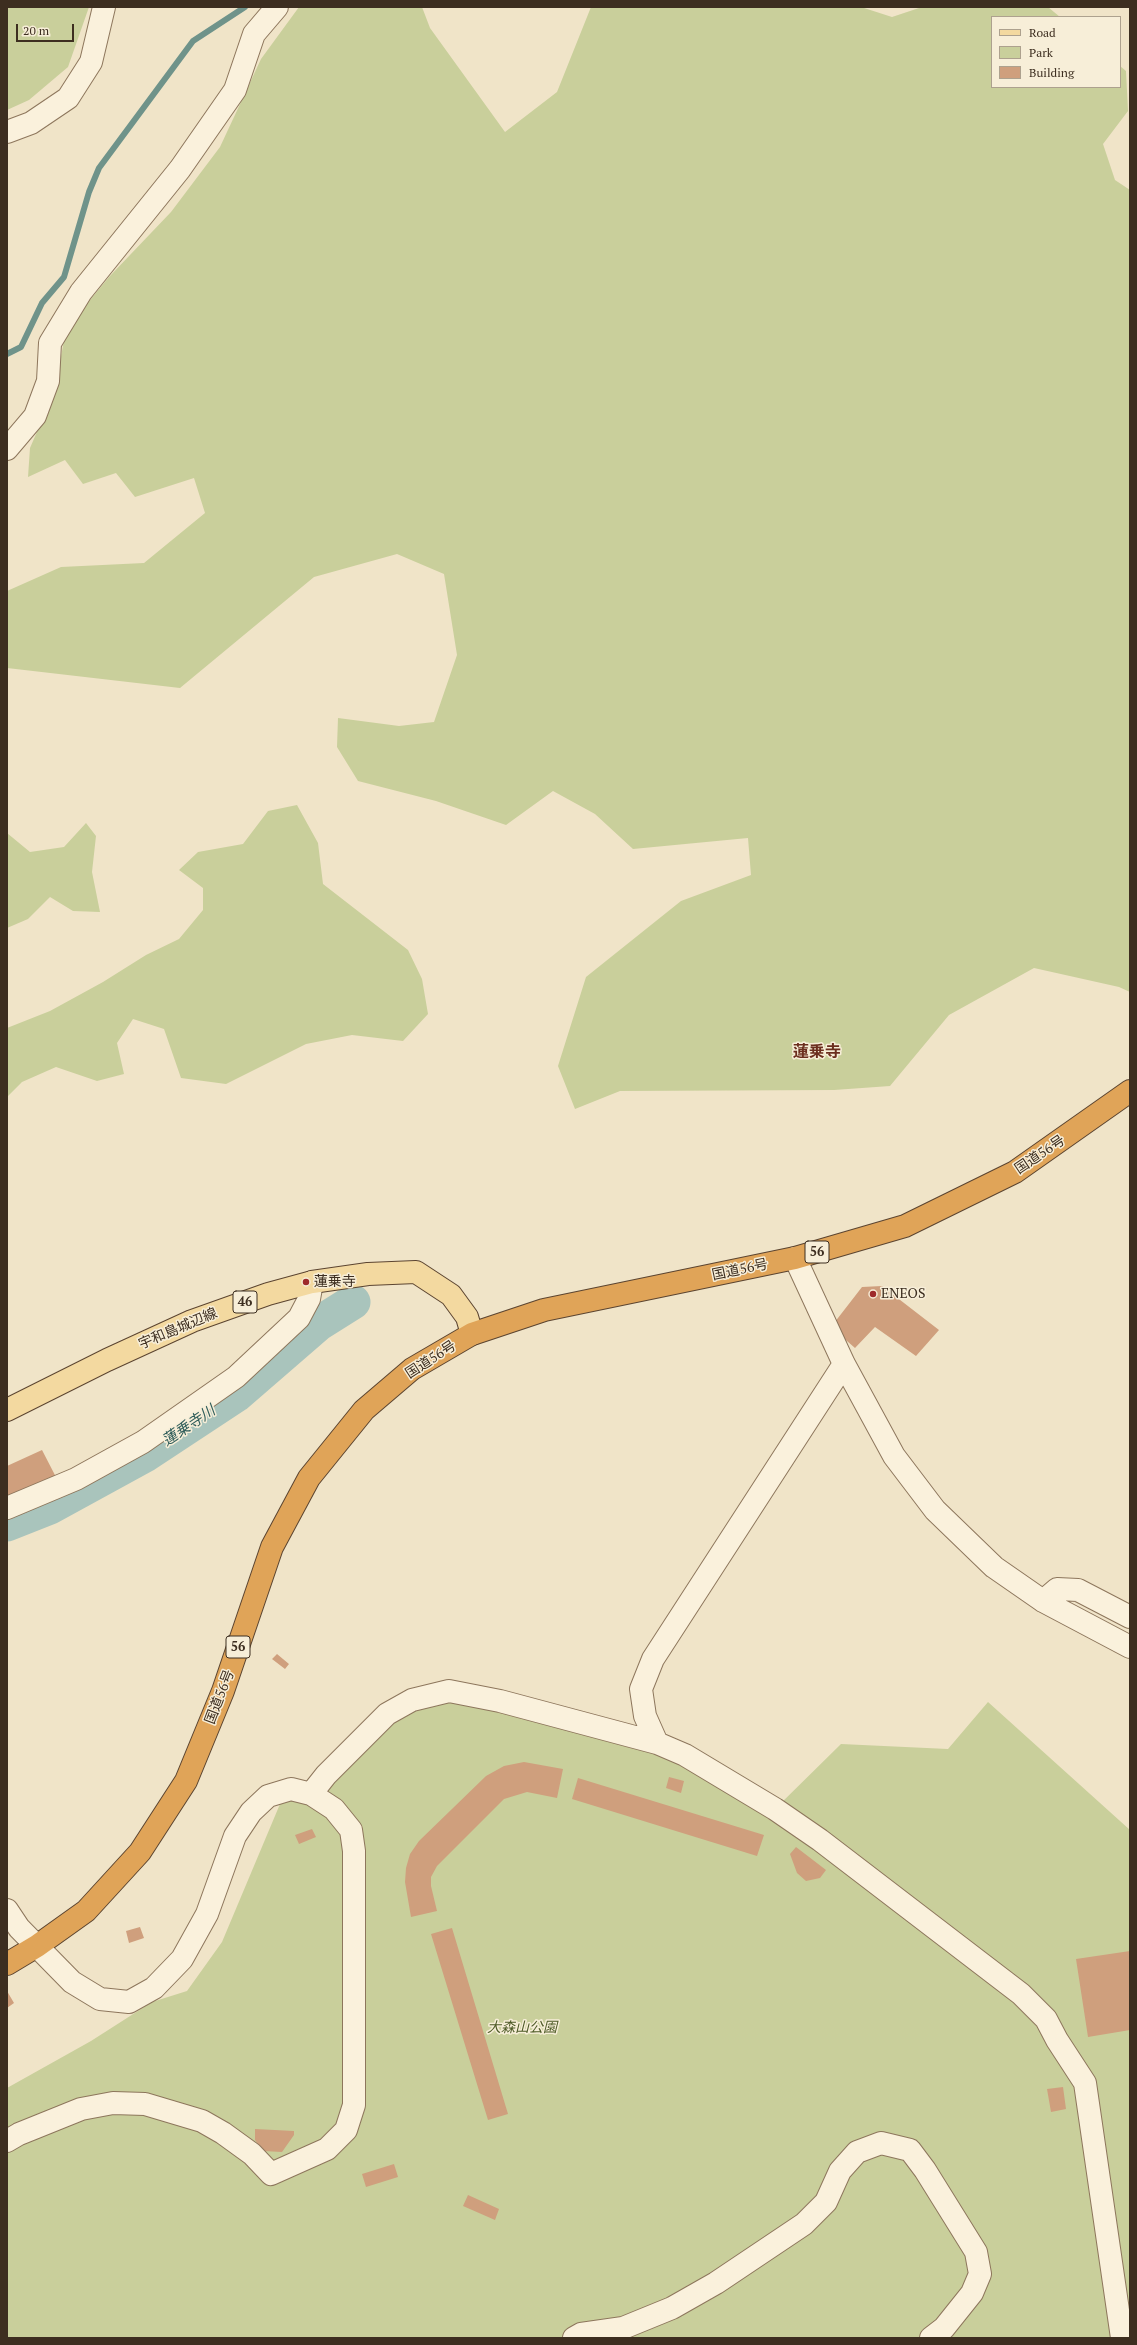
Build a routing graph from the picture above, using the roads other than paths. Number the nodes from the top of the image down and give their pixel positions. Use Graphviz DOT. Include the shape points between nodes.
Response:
graph roads {
  1 [pos="104,7"];
  2 [pos="277,7"];
  3 [pos="7,132"];
  4 [pos="7,449"];
  5 [pos="1130,1091"];
  6 [pos="794,1258"];
  7 [pos="312,1282"];
  8 [pos="472,1334"];
  9 [pos="844,1364"];
  10 [pos="7,1410"];
  11 [pos="7,1508"];
  12 [pos="1043,1602"];
  13 [pos="1130,1617"];
  14 [pos="1130,1647"];
  15 [pos="657,1744"];
  16 [pos="312,1794"];
  17 [pos="7,1910"];
  18 [pos="37,1946"];
  19 [pos="7,1964"];
  20 [pos="7,2141"];
  21 [pos="574,2338"];
  22 [pos="931,2338"];
  23 [pos="1122,2338"];
  1 -- 3 [label="street" via="91,62 68,98 31,123"];
  2 -- 4 [label="street" via="254,34 235,90 180,169 81,292 50,343 48,381 36,416"];
  5 -- 6 [label="highway, 国道56号 / 56" via="1008,1175 905,1226"];
  6 -- 8 [label="highway, 国道56号 / 56" via="544,1310"];
  6 -- 9 [label="street"];
  7 -- 8 [label="main road, 宇和島城辺線 / 46" via="368,1274 416,1272 451,1295 467,1317"];
  7 -- 10 [label="main road, 宇和島城辺線 / 46" via="268,1294 192,1321 106,1360"];
  7 -- 11 [label="street" via="309,1300 299,1318 236,1377 143,1442 76,1479"];
  8 -- 18 [label="highway, 国道56号 / 56" via="412,1369 364,1410 309,1478 272,1547 223,1691 186,1781 140,1852 86,1911"];
  9 -- 12 [label="street" via="894,1456 935,1510 994,1567"];
  9 -- 15 [label="street" via="653,1659 641,1689 645,1716"];
  12 -- 13 [label="street" via="1057,1589 1078,1590"];
  12 -- 14 [label="street"];
  15 -- 16 [label="street" via="500,1701 449,1691 412,1700 387,1714 326,1775"];
  15 -- 23 [label="street" via="685,1755 775,1809 820,1840 1021,1994 1046,2019 1060,2046 1085,2083"];
  16 -- 18 [label="street" via="291,1789 268,1796 251,1812 235,1836 208,1914 182,1959 154,1988 128,2002 100,1999 72,1982"];
  16 -- 20 [label="street" via="334,1810 351,1830 354,1851 354,2105 346,2130 327,2149 271,2174 252,2154 202,2121 145,2104 113,2103 81,2109"];
  17 -- 18 [label="street" via="19,1928"];
  18 -- 19 [label="highway, 国道56号 / 56"];
  21 -- 22 [label="street" via="581,2334 623,2328 672,2308 716,2283 804,2224 826,2202 840,2171 857,2152 881,2143 910,2150 976,2252 980,2274 972,2293 944,2328"];
}
